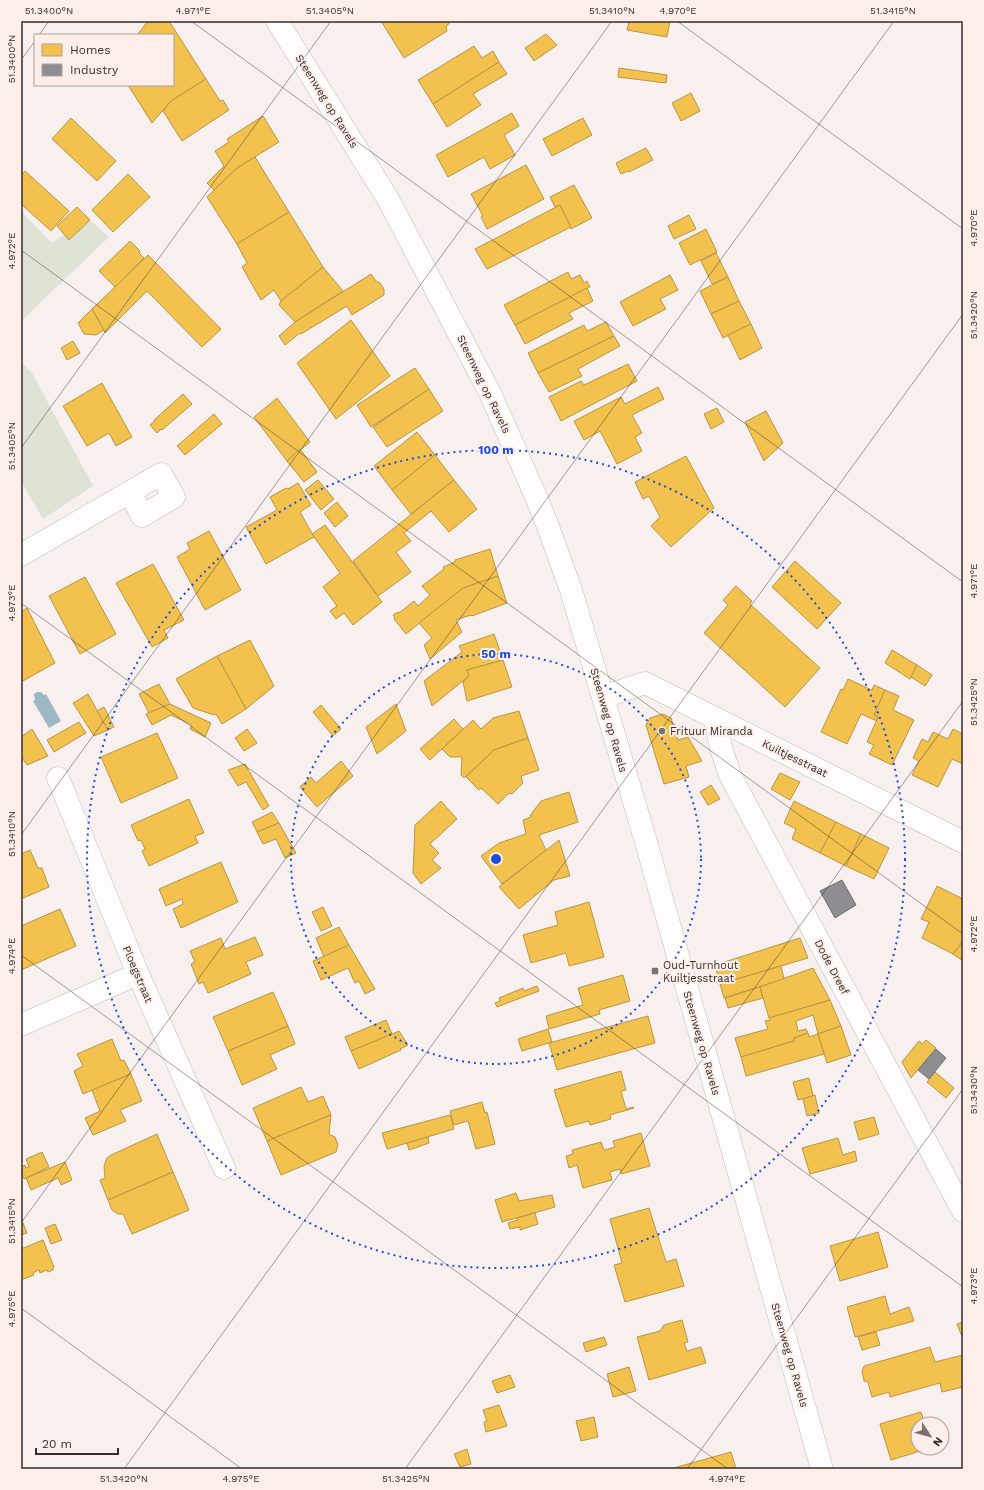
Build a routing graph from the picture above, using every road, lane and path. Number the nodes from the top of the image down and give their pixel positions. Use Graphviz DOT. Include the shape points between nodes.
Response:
graph roads {
  1 [pos="277,21"];
  2 [pos="130,492"];
  3 [pos="21,555"];
  4 [pos="603,697"];
  5 [pos="715,718"];
  6 [pos="58,778"];
  7 [pos="963,842"];
  8 [pos="138,974"];
  9 [pos="21,1025"];
  10 [pos="224,1168"];
  11 [pos="963,1211"];
  12 [pos="822,1469"];
  1 -- 4 [label="street, Steenweg op Ravels" via="388,199 490,393 538,499 571,590"];
  2 -- 3 [label="street"];
  4 -- 5 [label="street, Kuiltjesstraat" via="645,682"];
  4 -- 12 [label="street, Steenweg op Ravels"];
  5 -- 7 [label="street, Kuiltjesstraat"];
  5 -- 11 [label="street, Dode Dreef" via="730,775"];
  6 -- 8 [label="street, Ploegstraat"];
  8 -- 9 [label="street"];
  8 -- 10 [label="street, Ploegstraat"];
}
